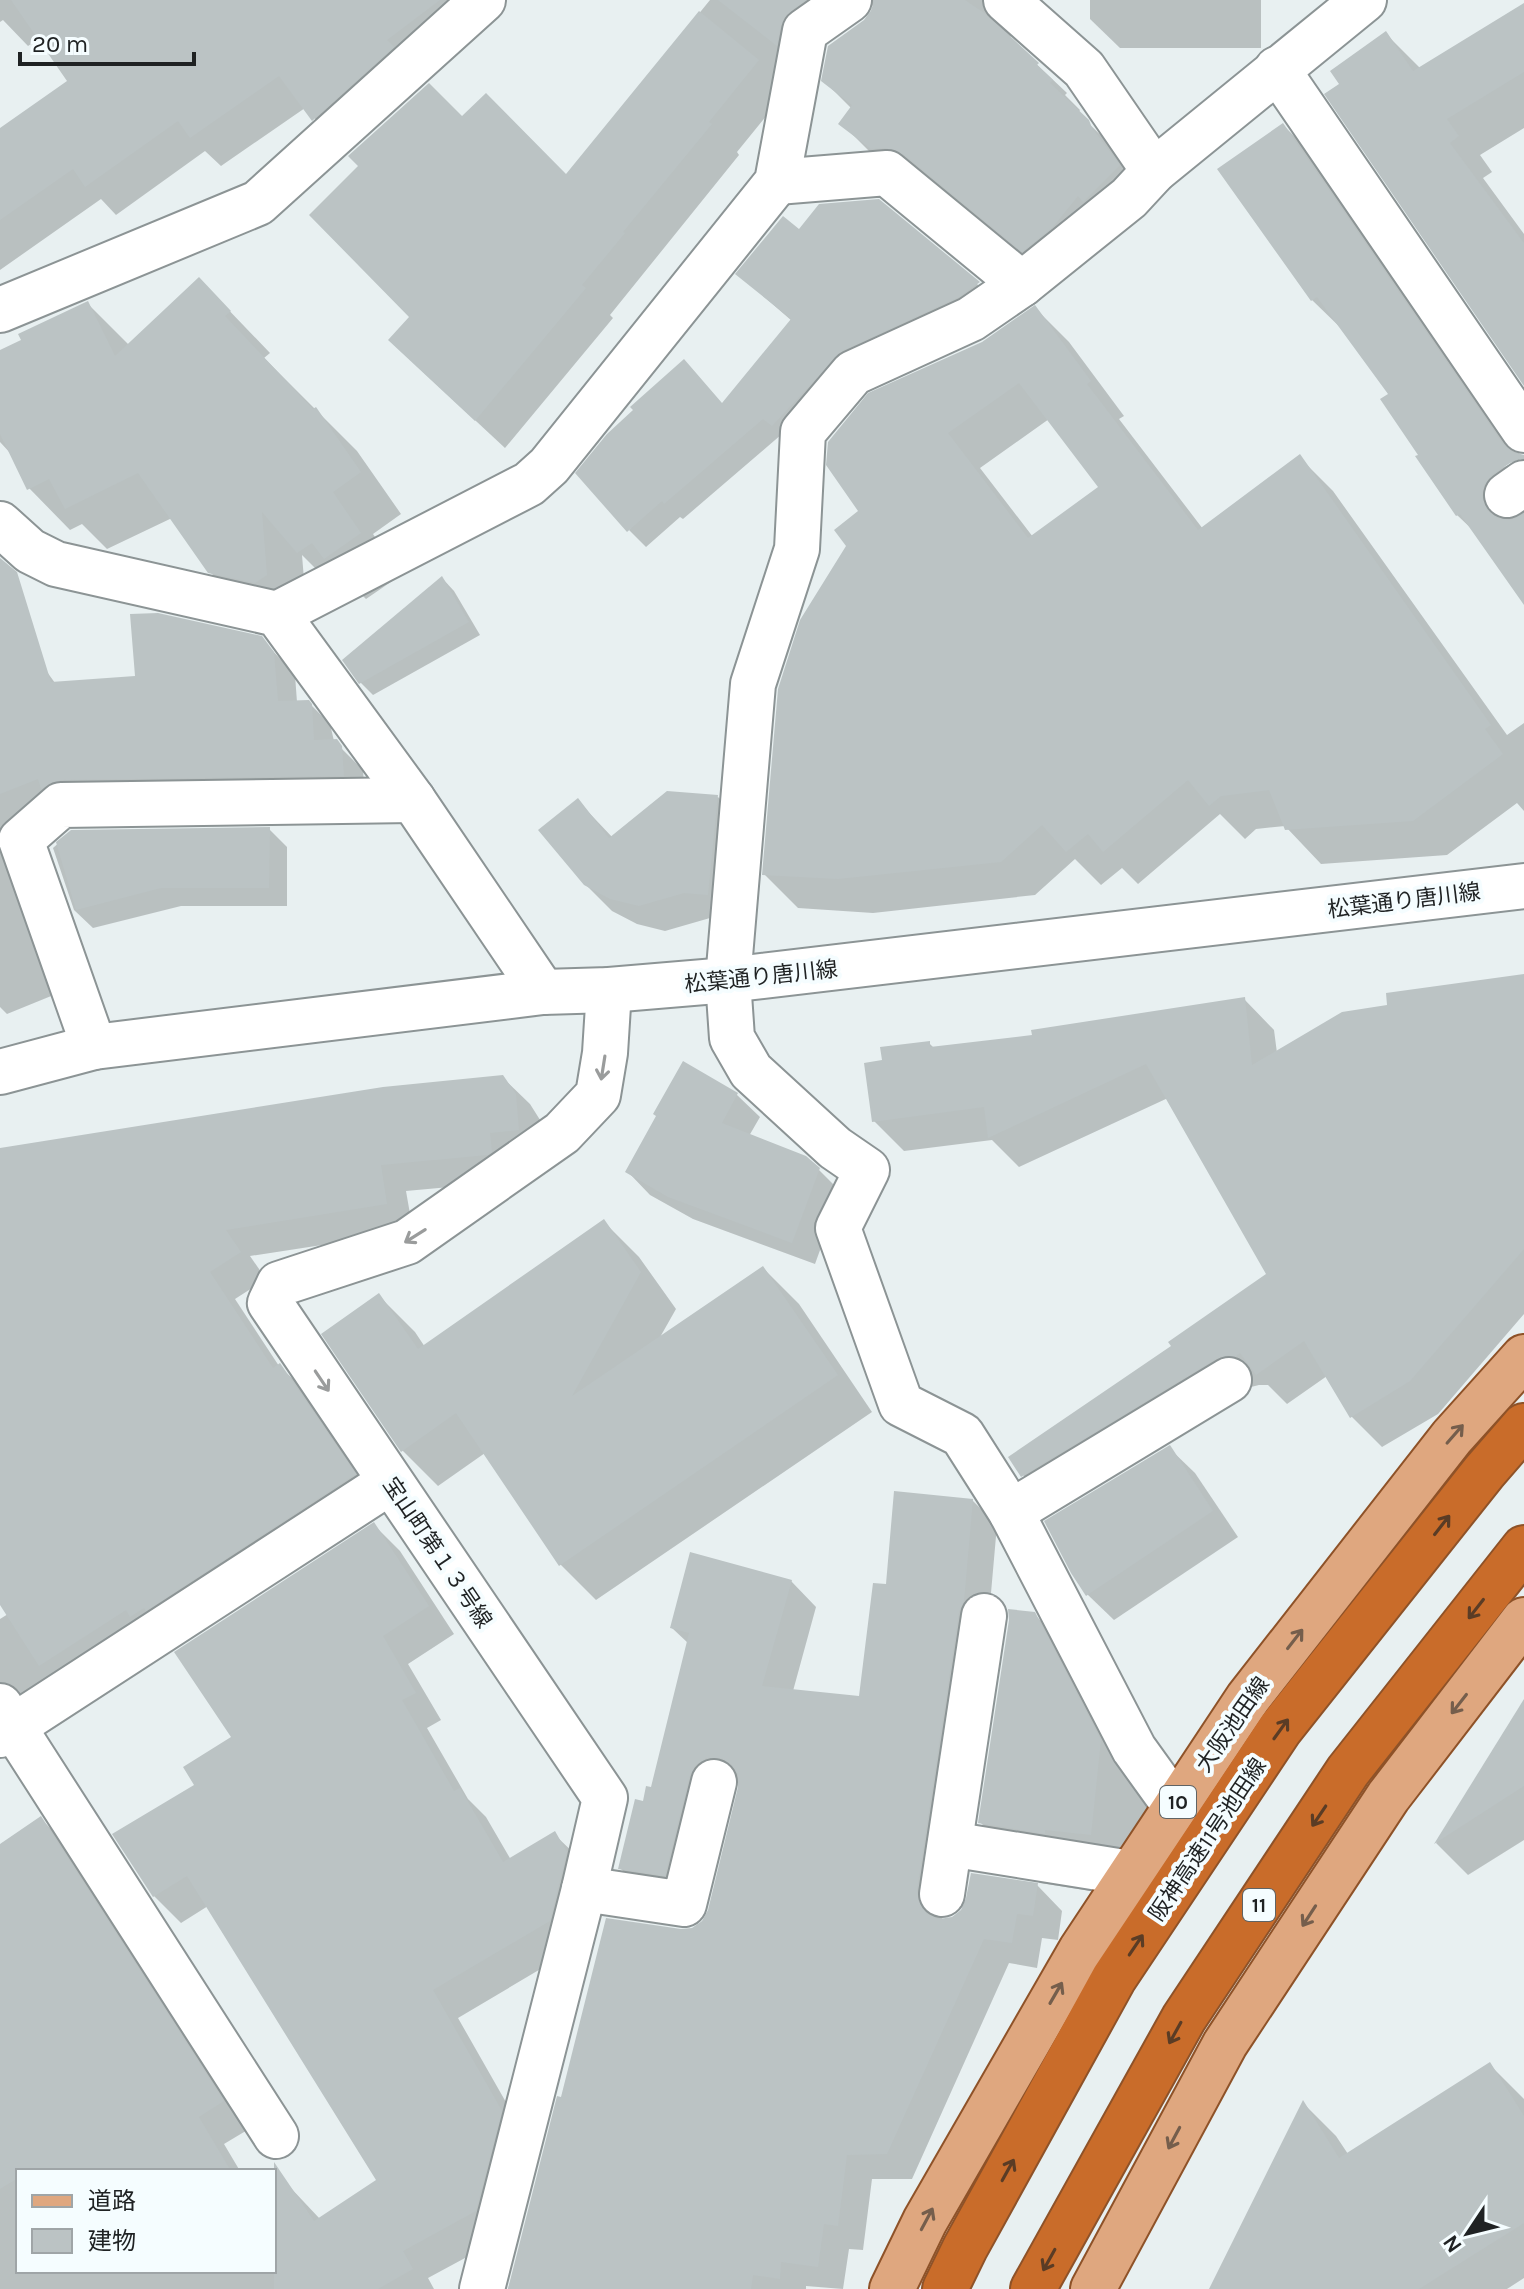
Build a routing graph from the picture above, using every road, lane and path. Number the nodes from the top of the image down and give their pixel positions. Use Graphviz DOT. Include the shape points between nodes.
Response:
graph roads {
  1 [pos="849,0"];
  2 [pos="1006,0"];
  3 [pos="1364,0"];
  4 [pos="462,4"];
  5 [pos="1277,69"];
  6 [pos="1154,171"];
  7 [pos="777,182"];
  8 [pos="1022,284"];
  9 [pos="0,310"];
  10 [pos="1524,430"];
  11 [pos="10,548"];
  12 [pos="277,614"];
  13 [pos="413,800"];
  14 [pos="1524,886"];
  15 [pos="728,980"];
  16 [pos="609,990"];
  17 [pos="543,992"];
  18 [pos="94,1047"];
  19 [pos="0,1072"];
  20 [pos="1524,1357"];
  21 [pos="1229,1380"];
  22 [pos="1524,1426"];
  23 [pos="390,1482"];
  24 [pos="1011,1512"];
  25 [pos="1524,1548"];
  26 [pos="984,1616"];
  27 [pos="1524,1620"];
  28 [pos="4,1723"];
  29 [pos="714,1782"];
  30 [pos="1175,1806"];
  31 [pos="950,1844"];
  32 [pos="1130,1873"];
  33 [pos="584,1889"];
  34 [pos="942,1894"];
  35 [pos="276,2136"];
  36 [pos="482,2289"];
  37 [pos="892,2289"];
  38 [pos="945,2289"];
  39 [pos="1033,2289"];
  40 [pos="1093,2289"];
  1 -- 7 [label="street" via="805,31"];
  2 -- 6 [label="street" via="1084,69"];
  3 -- 5 [label="street"];
  4 -- 9 [label="street" via="258,203"];
  5 -- 6 [label="street"];
  5 -- 10 [label="street"];
  6 -- 8 [label="street" via="1129,198"];
  7 -- 8 [label="street" via="887,173"];
  7 -- 12 [label="street" via="559,454 529,484"];
  8 -- 15 [label="street" via="971,319 853,373 803,432 797,549 753,684"];
  11 -- 12 [label="street" via="56,564"];
  12 -- 13 [label="street"];
  13 -- 17 [label="street"];
  13 -- 18 [label="street" via="61,805 21,840"];
  14 -- 15 [label="street, 松葉通り唐川線"];
  15 -- 16 [label="street, 松葉通り唐川線"];
  15 -- 24 [label="street" via="732,1038 751,1071 835,1148 867,1170 838,1228 901,1404 962,1435"];
  16 -- 17 [label="street, 松葉通り唐川線"];
  16 -- 23 [label="street, 宝山町第１３号線, one-way" via="598,1095 562,1133 407,1242 279,1284 270,1303"];
  17 -- 18 [label="street, 松葉通り唐川線"];
  18 -- 19 [label="street, 松葉通り唐川線"];
  30 -- 20 [label="main road, 大阪池田線 / 10, one-way" via="1248,1698 1452,1437"];
  21 -- 24 [label="street"];
  38 -- 22 [label="highway, 阪神高速11号池田線, one-way" via="1114,1978 1280,1729"];
  23 -- 28 [label="street"];
  23 -- 33 [label="street, 宝山町第１３号線" via="605,1798"];
  24 -- 30 [label="street" via="1134,1749"];
  25 -- 39 [label="highway, 11, one-way" via="1348,1771 1201,1992"];
  26 -- 31 [label="street"];
  27 -- 40 [label="main road, one-way" via="1388,1797 1225,2044"];
  28 -- 35 [label="street"];
  29 -- 33 [label="street" via="684,1904"];
  30 -- 32 [label="main road, 大阪池田線 / 10"];
  31 -- 32 [label="street"];
  31 -- 34 [label="street"];
  37 -- 32 [label="main road, 大阪池田線 / 10, one-way" via="1049,2004"];
  33 -- 36 [label="street, 宝山町第１３号線"];
}
